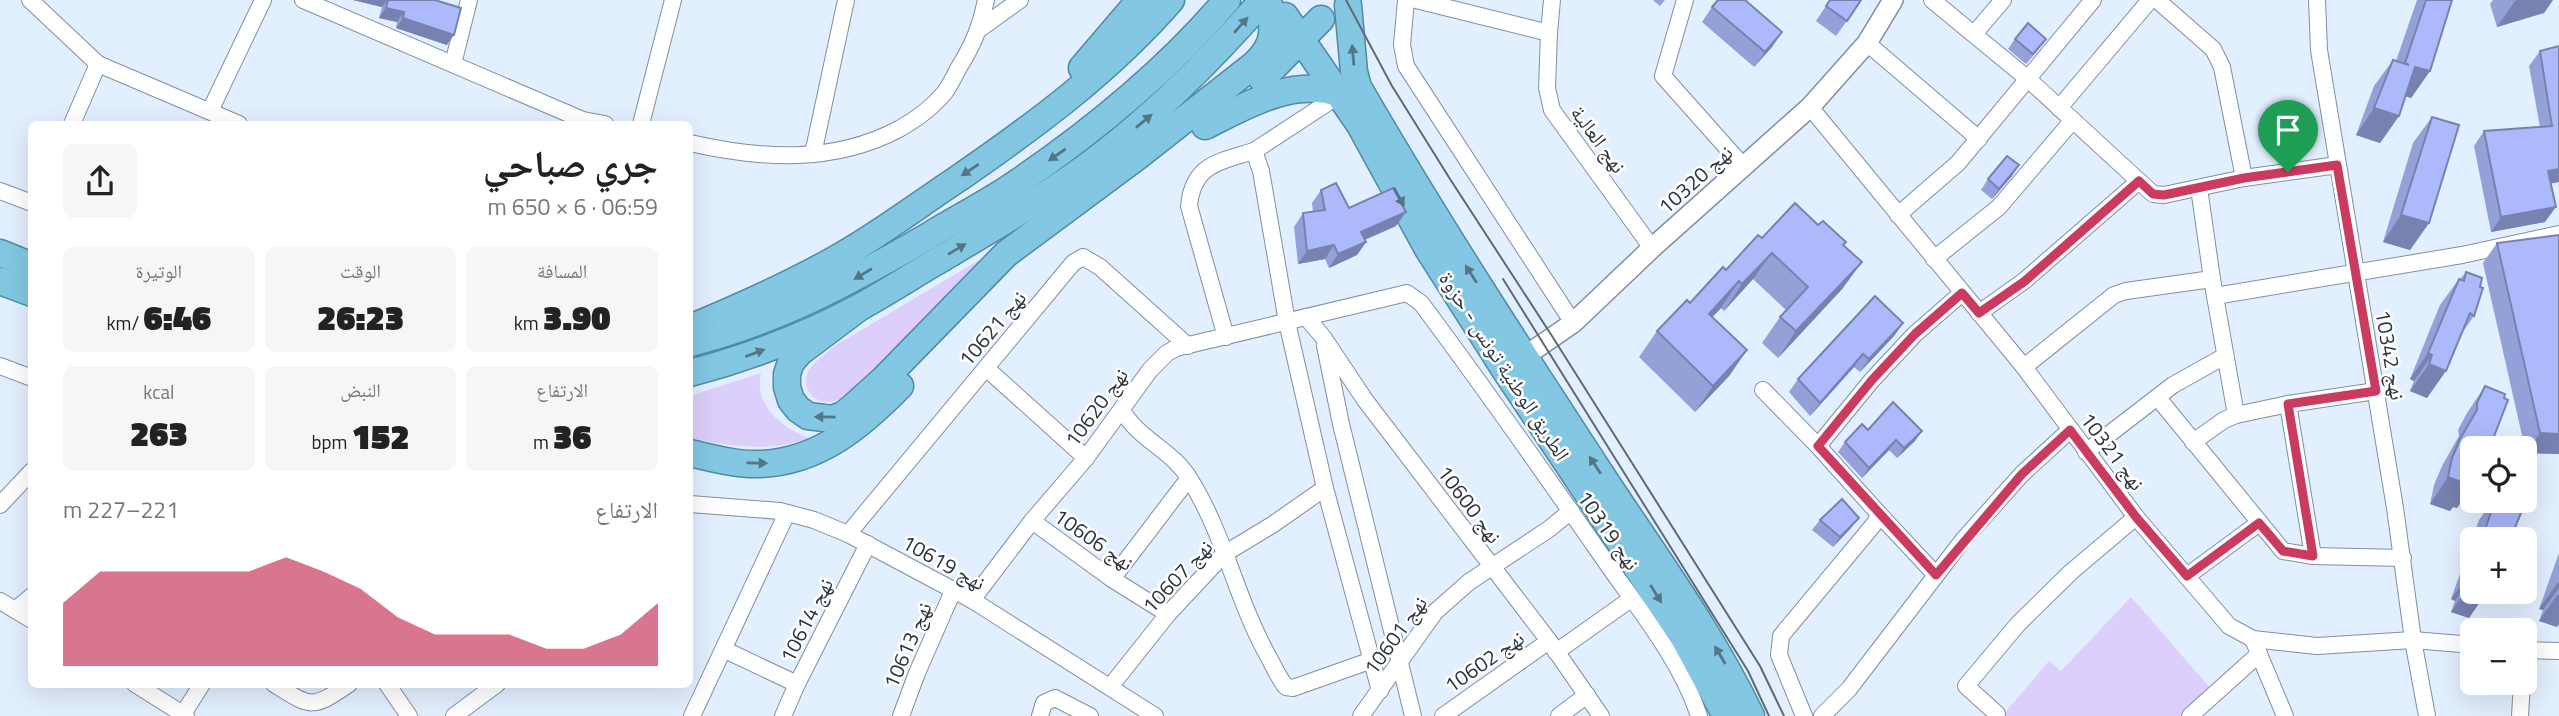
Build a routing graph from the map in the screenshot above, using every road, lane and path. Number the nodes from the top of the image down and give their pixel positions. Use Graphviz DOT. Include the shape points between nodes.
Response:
graph roads {
  1 [pos="30,0"];
  2 [pos="263,0"];
  3 [pos="303,0"];
  4 [pos="469,0"];
  5 [pos="673,0"];
  6 [pos="846,0"];
  7 [pos="986,0"];
  8 [pos="1020,0"];
  9 [pos="1140,0"];
  10 [pos="1171,0"];
  11 [pos="1227,0"];
  12 [pos="1406,0"];
  13 [pos="1416,0"];
  14 [pos="1552,0"];
  15 [pos="1685,0"];
  16 [pos="1893,0"];
  17 [pos="1932,0"];
  18 [pos="2003,0"];
  19 [pos="2093,0"];
  20 [pos="2150,0"];
  21 [pos="2157,0"];
  22 [pos="2318,0"];
  23 [pos="1349,2"];
  24 [pos="1272,4"];
  25 [pos="1321,19"];
  26 [pos="981,28"];
  27 [pos="1973,34"];
  28 [pos="1549,37"];
  29 [pos="1301,38"];
  30 [pos="1867,43"];
  31 [pos="98,64"];
  32 [pos="453,64"];
  33 [pos="2028,79"];
  34 [pos="1341,94"];
  35 [pos="1810,107"];
  36 [pos="2059,108"];
  37 [pos="210,111"];
  38 [pos="2073,120"];
  39 [pos="73,121"];
  40 [pos="232,121"];
  41 [pos="579,121"];
  42 [pos="642,121"];
  43 [pos="1205,126"];
  44 [pos="1979,139"];
  45 [pos="693,143"];
  46 [pos="1002,148"];
  47 [pos="1254,151"];
  48 [pos="813,154"];
  49 [pos="2337,165"];
  50 [pos="1743,166"];
  51 [pos="2244,178"];
  52 [pos="2139,181"];
  53 [pos="2199,188"];
  54 [pos="0,191"];
  55 [pos="28,201"];
  56 [pos="1898,215"];
  57 [pos="2559,234"];
  58 [pos="1652,248"];
  59 [pos="0,253"];
  60 [pos="1934,259"];
  61 [pos="28,264"];
  62 [pos="2355,274"];
  63 [pos="0,281"];
  64 [pos="2213,288"];
  65 [pos="28,292"];
  66 [pos="1962,293"];
  67 [pos="860,307"];
  68 [pos="1979,313"];
  69 [pos="1306,317"];
  70 [pos="1287,323"];
  71 [pos="1573,323"];
  72 [pos="693,327"];
  73 [pos="1226,337"];
  74 [pos="1323,337"];
  75 [pos="693,342"];
  76 [pos="1188,346"];
  77 [pos="2225,356"];
  78 [pos="1515,363"];
  79 [pos="2024,367"];
  80 [pos="986,368"];
  81 [pos="693,372"];
  82 [pos="4,373"];
  83 [pos="28,377"];
  84 [pos="1763,390"];
  85 [pos="2376,391"];
  86 [pos="2158,398"];
  87 [pos="2288,404"];
  88 [pos="1122,410"];
  89 [pos="2236,415"];
  90 [pos="2070,430"];
  91 [pos="2193,442"];
  92 [pos="1818,446"];
  93 [pos="2086,452"];
  94 [pos="693,454"];
  95 [pos="1086,458"];
  96 [pos="28,475"];
  97 [pos="1189,478"];
  98 [pos="1325,488"];
  99 [pos="0,505"];
  100 [pos="693,505"];
  101 [pos="1571,511"];
  102 [pos="787,513"];
  103 [pos="1879,514"];
  104 [pos="2136,517"];
  105 [pos="1032,521"];
  106 [pos="2259,523"];
  107 [pos="848,534"];
  108 [pos="868,544"];
  109 [pos="1224,554"];
  110 [pos="2313,556"];
  111 [pos="2403,558"];
  112 [pos="1492,567"];
  113 [pos="1936,575"];
  114 [pos="2187,576"];
  115 [pos="1112,579"];
  116 [pos="953,591"];
  117 [pos="28,599"];
  118 [pos="1631,599"];
  119 [pos="972,600"];
  120 [pos="0,601"];
  121 [pos="15,610"];
  122 [pos="1168,614"];
  123 [pos="28,618"];
  124 [pos="2413,640"];
  125 [pos="2460,644"];
  126 [pos="1552,646"];
  127 [pos="2256,647"];
  128 [pos="724,650"];
  129 [pos="2537,650"];
  130 [pos="2559,651"];
  131 [pos="1372,660"];
  132 [pos="1401,661"];
  133 [pos="797,684"];
  134 [pos="1110,687"];
  135 [pos="141,688"];
  136 [pos="200,688"];
  137 [pos="281,688"];
  138 [pos="342,688"];
  139 [pos="390,688"];
  140 [pos="492,688"];
  141 [pos="1380,691"];
  142 [pos="1587,695"];
  143 [pos="2521,695"];
  144 [pos="2208,709"];
  145 [pos="1997,714"];
  146 [pos="185,715"];
  147 [pos="409,716"];
  148 [pos="454,716"];
  149 [pos="692,716"];
  150 [pos="783,716"];
  151 [pos="901,716"];
  152 [pos="1040,716"];
  153 [pos="1090,716"];
  154 [pos="1155,716"];
  155 [pos="1361,716"];
  156 [pos="1413,716"];
  157 [pos="1443,716"];
  158 [pos="1559,716"];
  159 [pos="1601,716"];
  160 [pos="1699,716"];
  161 [pos="1726,716"];
  162 [pos="1751,716"];
  163 [pos="1804,716"];
  164 [pos="1822,716"];
  165 [pos="2190,716"];
  166 [pos="2285,716"];
  167 [pos="2427,716"];
  168 [pos="2520,716"];
  1 -- 31 [label="street"];
  2 -- 37 [label="street"];
  3 -- 32 [label="street"];
  4 -- 32 [label="street"];
  5 -- 42 [label="street"];
  6 -- 48 [label="street"];
  7 -- 26 [label="street"];
  8 -- 26 [label="street"];
  9 -- 46 [label="highway" via="1094,56"];
  10 -- 46 [label="highway" via="1083,88"];
  11 -- 75 [label="highway, one-way" via="1132,96 1012,186 852,281 783,313"];
  12 -- 71 [label="street" via="1402,45 1406,66"];
  13 -- 28 [label="street"];
  14 -- 28 [label="street, نهج العالية"];
  15 -- 50 [label="street" via="1663,76"];
  16 -- 30 [label="street, نهج 10320"];
  17 -- 27 [label="street"];
  18 -- 27 [label="street"];
  19 -- 33 [label="street"];
  20 -- 36 [label="street"];
  21 -- 51 [label="street" via="2217,54"];
  22 -- 49 [label="street, نهج 10342" via="2319,50"];
  23 -- 25 [label="highway"];
  78 -- 23 [label="highway, الطريق الوطنية تونس - حزوة, one-way" via="1358,87"];
  24 -- 25 [label="highway" via="1298,21"];
  24 -- 29 [label="highway, الطريق الوطنية تونس - حزوة"];
  67 -- 24 [label="highway, one-way" via="1027,207 1097,159"];
  24 -- 67 [label="highway, one-way" via="1269,48 1255,64 1006,254 853,407 832,419 808,416 791,400 787,387 791,362"];
  25 -- 29 [label="highway"];
  26 -- 48 [label="street" via="944,93 910,123 840,152"];
  27 -- 33 [label="street"];
  28 -- 58 [label="street, نهج العالية" via="1547,88 1552,110"];
  29 -- 34 [label="highway, الطريق الوطنية تونس - حزوة"];
  29 -- 43 [label="highway" via="1265,76"];
  30 -- 35 [label="street, نهج 10320"];
  30 -- 44 [label="street"];
  31 -- 37 [label="street"];
  31 -- 39 [label="street"];
  32 -- 41 [label="street"];
  33 -- 36 [label="street"];
  33 -- 44 [label="street"];
  34 -- 43 [label="highway" via="1310,88 1269,95"];
  34 -- 47 [label="street"];
  34 -- 78 [label="highway, الطريق الوطنية تونس - حزوة, one-way" via="1428,249"];
  35 -- 50 [label="street, نهج 10320"];
  35 -- 56 [label="street, نهج 10321"];
  36 -- 38 [label="street"];
  37 -- 40 [label="street"];
  38 -- 52 [label="street"];
  38 -- 60 [label="street" via="1999,207"];
  94 -- 43 [label="highway, one-way" via="737,462 779,462 826,447 850,433 874,414 1005,277"];
  44 -- 56 [label="street"];
  45 -- 48 [label="street" via="760,154"];
  46 -- 72 [label="highway, one-way" via="835,260"];
  47 -- 70 [label="street"];
  47 -- 73 [label="street" via="1201,172 1191,189 1189,206"];
  49 -- 51 [label="street"];
  49 -- 62 [label="street, نهج 10342"];
  50 -- 58 [label="street, نهج 10320"];
  51 -- 53 [label="street"];
  52 -- 53 [label="street" via="2158,195"];
  52 -- 68 [label="street" via="2025,281"];
  53 -- 64 [label="street"];
  54 -- 55 [label="street"];
  56 -- 60 [label="street, نهج 10321"];
  57 -- 62 [label="street"];
  58 -- 71 [label="street, نهج 10320"];
  59 -- 61 [label="highway"];
  60 -- 66 [label="street, نهج 10321"];
  62 -- 64 [label="street"];
  62 -- 85 [label="street, نهج 10342"];
  63 -- 65 [label="highway"];
  64 -- 77 [label="street"];
  64 -- 79 [label="street" via="2114,295"];
  66 -- 68 [label="street, نهج 10321"];
  66 -- 92 [label="street" via="1915,334"];
  81 -- 67 [label="highway, one-way" via="748,356"];
  68 -- 79 [label="street, نهج 10321"];
  69 -- 70 [label="street, نهج 10620"];
  69 -- 74 [label="street, نهج 10600"];
  69 -- 101 [label="street, نهج 10319" via="1401,293 1417,298"];
  70 -- 73 [label="street, نهج 10620"];
  70 -- 98 [label="street"];
  71 -- 78 [label="street, نهج 10320"];
  73 -- 76 [label="street, نهج 10620"];
  74 -- 112 [label="street, نهج 10600"];
  74 -- 132 [label="street"];
  76 -- 80 [label="street, نهج 10621" via="1101,267 1083,257 1073,263"];
  76 -- 88 [label="street, نهج 10620" via="1167,353"];
  77 -- 86 [label="street"];
  77 -- 89 [label="street"];
  78 -- 161 [label="highway, الطريق الوطنية تونس - حزوة, one-way"];
  162 -- 78 [label="highway, الطريق الوطنية تونس - حزوة, one-way" via="1693,610"];
  79 -- 90 [label="street, نهج 10321"];
  80 -- 95 [label="street"];
  80 -- 107 [label="street, نهج 10621"];
  82 -- 83 [label="street"];
  84 -- 92 [label="street"];
  85 -- 87 [label="street"];
  85 -- 111 [label="street, نهج 10342"];
  86 -- 91 [label="street"];
  86 -- 93 [label="street"];
  87 -- 89 [label="street"];
  87 -- 110 [label="street"];
  88 -- 95 [label="street, نهج 10620"];
  88 -- 97 [label="street" via="1133,427 1180,465"];
  89 -- 91 [label="street"];
  90 -- 93 [label="street, نهج 10321"];
  90 -- 113 [label="street" via="2022,474"];
  91 -- 106 [label="street"];
  92 -- 103 [label="street"];
  93 -- 104 [label="street, نهج 10321"];
  95 -- 105 [label="street, نهج 10620"];
  96 -- 99 [label="street"];
  97 -- 109 [label="street"];
  97 -- 115 [label="street"];
  98 -- 109 [label="street, نهج 10607"];
  98 -- 131 [label="street"];
  100 -- 102 [label="street, نهج 10619"];
  101 -- 112 [label="street, نهج 10601"];
  101 -- 118 [label="street, نهج 10319"];
  102 -- 107 [label="street, نهج 10619"];
  102 -- 128 [label="street"];
  103 -- 113 [label="street"];
  103 -- 163 [label="street" via="1781,636 1779,655"];
  104 -- 114 [label="street, نهج 10321"];
  104 -- 145 [label="street" via="2018,624 1966,686"];
  105 -- 115 [label="street, نهج 10606"];
  105 -- 119 [label="street, نهج 10620"];
  106 -- 110 [label="street" via="2283,551"];
  106 -- 114 [label="street"];
  107 -- 108 [label="street, نهج 10619"];
  108 -- 116 [label="street, نهج 10619"];
  108 -- 133 [label="street, نهج 10614"];
  109 -- 122 [label="street, نهج 10607"];
  109 -- 131 [label="street" via="1252,629 1286,687"];
  110 -- 111 [label="street"];
  111 -- 124 [label="street, نهج 10342"];
  112 -- 126 [label="street, نهج 10600"];
  112 -- 132 [label="street, نهج 10601" via="1435,612"];
  113 -- 164 [label="street" via="1849,689"];
  114 -- 127 [label="street, نهج 10321" via="2229,626"];
  115 -- 122 [label="street, نهج 10606"];
  116 -- 119 [label="street, نهج 10619"];
  116 -- 151 [label="street, نهج 10613"];
  117 -- 121 [label="street"];
  118 -- 126 [label="street, نهج 10602"];
  118 -- 160 [label="street, نهج 10319" via="1667,651"];
  119 -- 134 [label="street, نهج 10619"];
  120 -- 121 [label="street"];
  121 -- 123 [label="street"];
  122 -- 134 [label="street, نهج 10607"];
  124 -- 125 [label="street, نهج 10321"];
  124 -- 127 [label="street, نهج 10321"];
  124 -- 167 [label="street, نهج 10342"];
  126 -- 142 [label="street, نهج 10600"];
  126 -- 157 [label="street, نهج 10602"];
  127 -- 144 [label="street"];
  127 -- 166 [label="street"];
  128 -- 133 [label="street"];
  128 -- 149 [label="street"];
  129 -- 130 [label="street"];
  131 -- 141 [label="street"];
  132 -- 141 [label="street, نهج 10601"];
  132 -- 156 [label="street"];
  133 -- 150 [label="street, نهج 10614"];
  134 -- 154 [label="street, نهج 10619"];
  135 -- 146 [label="street"];
  136 -- 146 [label="street"];
  137 -- 138 [label="street" via="307,704"];
  139 -- 147 [label="street"];
  140 -- 148 [label="street"];
  141 -- 155 [label="street, نهج 10601"];
  142 -- 158 [label="street"];
  142 -- 159 [label="street, نهج 10600"];
  143 -- 168 [label="street"];
  144 -- 165 [label="street"];
  152 -- 153 [label="street" via="1044,703 1055,698"];
}
